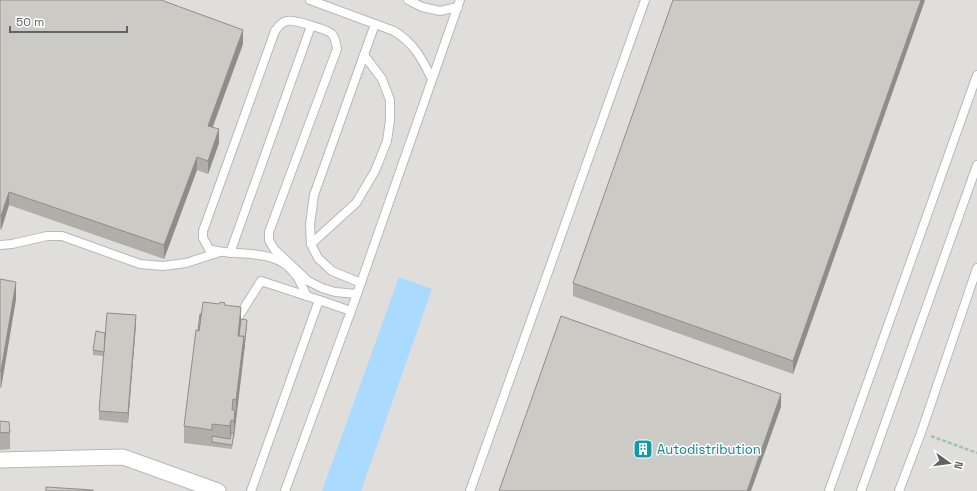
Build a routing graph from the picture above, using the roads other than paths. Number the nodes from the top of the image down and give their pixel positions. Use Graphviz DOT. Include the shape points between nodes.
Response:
graph roads {
  1 [pos="310,0"];
  2 [pos="408,0"];
  3 [pos="645,0"];
  4 [pos="459,4"];
  5 [pos="375,24"];
  6 [pos="311,26"];
  7 [pos="364,54"];
  8 [pos="977,75"];
  9 [pos="432,79"];
  10 [pos="977,165"];
  11 [pos="311,244"];
  12 [pos="0,245"];
  13 [pos="220,252"];
  14 [pos="230,253"];
  15 [pos="977,268"];
  16 [pos="360,283"];
  17 [pos="357,294"];
  18 [pos="307,296"];
  19 [pos="319,300"];
  20 [pos="351,311"];
  21 [pos="239,316"];
  22 [pos="0,460"];
  23 [pos="218,491"];
  24 [pos="251,491"];
  25 [pos="285,491"];
  26 [pos="470,491"];
  27 [pos="829,491"];
  28 [pos="861,491"];
  29 [pos="899,491"];
  1 -- 5 [label="lane"];
  2 -- 4 [label="lane" via="422,7 440,11"];
  3 -- 26 [label="lane"];
  4 -- 9 [label="lane"];
  5 -- 7 [label="lane"];
  5 -- 9 [label="lane" via="405,37 418,52"];
  6 -- 13 [label="lane" via="294,20 286,21 275,31 203,231 203,238 209,249"];
  6 -- 14 [label="lane"];
  6 -- 17 [label="lane" via="331,33 336,39 337,49 269,232 269,240 274,249 308,281 335,292"];
  7 -- 11 [label="lane" via="314,195 310,225"];
  7 -- 11 [label="lane" via="382,79 390,100 387,141 376,171 356,203"];
  8 -- 27 [label="lane"];
  9 -- 16 [label="lane"];
  10 -- 28 [label="lane"];
  11 -- 16 [label="lane" via="318,258 332,271"];
  12 -- 13 [label="lane" via="47,236 62,236 140,264 163,266 186,263"];
  13 -- 14 [label="lane"];
  14 -- 18 [label="lane" via="250,253 276,259 296,274"];
  15 -- 29 [label="lane"];
  16 -- 17 [label="lane"];
  17 -- 20 [label="lane"];
  18 -- 19 [label="lane"];
  18 -- 21 [label="lane" via="261,281"];
  19 -- 20 [label="lane"];
  19 -- 24 [label="lane"];
  20 -- 25 [label="lane"];
  22 -- 23 [label="street" via="123,457"];
}
